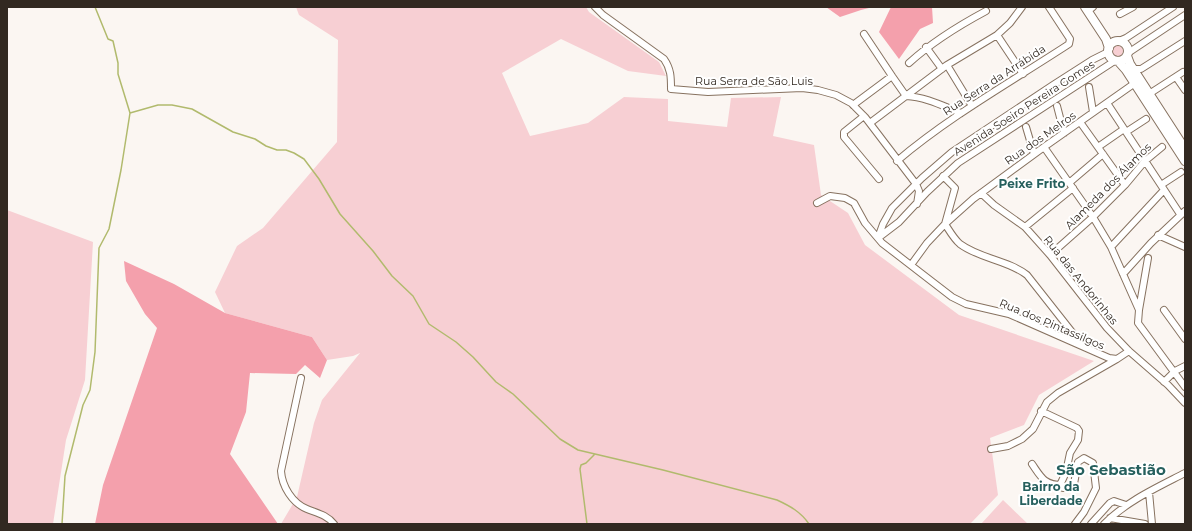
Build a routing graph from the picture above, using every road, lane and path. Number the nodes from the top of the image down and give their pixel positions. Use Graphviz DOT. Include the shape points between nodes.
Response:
graph roads {
  1 [pos="595,7"];
  2 [pos="1022,7"];
  3 [pos="1049,7"];
  4 [pos="1090,7"];
  5 [pos="1133,7"];
  6 [pos="1169,8"];
  7 [pos="986,11"];
  8 [pos="1120,14"];
  9 [pos="1185,15"];
  10 [pos="864,34"];
  11 [pos="997,34"];
  12 [pos="1118,41"];
  13 [pos="1185,41"];
  14 [pos="926,47"];
  15 [pos="1108,50"];
  16 [pos="1128,54"];
  17 [pos="1117,60"];
  18 [pos="909,63"];
  19 [pos="944,67"];
  20 [pos="1133,69"];
  21 [pos="1183,72"];
  22 [pos="1023,74"];
  23 [pos="892,76"];
  24 [pos="1176,77"];
  25 [pos="1135,83"];
  26 [pos="1089,87"];
  27 [pos="1185,90"];
  28 [pos="1149,94"];
  29 [pos="906,96"];
  30 [pos="1107,103"];
  31 [pos="853,105"];
  32 [pos="972,106"];
  33 [pos="1057,106"];
  34 [pos="1093,112"];
  35 [pos="961,113"];
  36 [pos="864,116"];
  37 [pos="1146,119"];
  38 [pos="1080,122"];
  39 [pos="870,123"];
  40 [pos="1026,128"];
  41 [pos="1125,130"];
  42 [pos="1064,133"];
  43 [pos="1044,147"];
  44 [pos="1098,147"];
  45 [pos="1162,147"];
  46 [pos="1185,149"];
  47 [pos="1034,154"];
  48 [pos="1103,154"];
  49 [pos="1145,160"];
  50 [pos="898,161"];
  51 [pos="1185,161"];
  52 [pos="1182,172"];
  53 [pos="943,176"];
  54 [pos="879,179"];
  55 [pos="916,184"];
  56 [pos="1071,185"];
  57 [pos="1124,185"];
  58 [pos="1163,188"];
  59 [pos="981,193"];
  60 [pos="817,203"];
  61 [pos="917,204"];
  62 [pos="892,208"];
  63 [pos="1183,212"];
  64 [pos="1093,217"];
  65 [pos="902,219"];
  66 [pos="945,224"];
  67 [pos="1025,227"];
  68 [pos="1158,235"];
  69 [pos="878,238"];
  70 [pos="1185,246"];
  71 [pos="1111,247"];
  72 [pos="1050,255"];
  73 [pos="1148,258"];
  74 [pos="911,265"];
  75 [pos="1123,274"];
  76 [pos="1139,310"];
  77 [pos="1164,310"];
  78 [pos="1067,326"];
  79 [pos="1059,337"];
  80 [pos="1185,339"];
  81 [pos="1084,348"];
  82 [pos="1129,351"];
  83 [pos="1117,359"];
  84 [pos="1185,366"];
  85 [pos="1175,371"];
  86 [pos="301,378"];
  87 [pos="1164,382"];
  88 [pos="1185,387"];
  89 [pos="1185,402"];
  90 [pos="1041,411"];
  91 [pos="990,449"];
  92 [pos="1032,464"];
  93 [pos="1185,473"];
  94 [pos="1062,485"];
  95 [pos="1149,492"];
  96 [pos="1126,505"];
  97 [pos="1110,518"];
  98 [pos="1124,522"];
  99 [pos="334,524"];
  100 [pos="1076,524"];
  101 [pos="1091,524"];
  102 [pos="1104,524"];
  103 [pos="1145,524"];
  104 [pos="1152,524"];
  1 -- 31 [label="street, Rua Serra de São Luis" via="664,59 670,70 671,89 708,92 802,88 836,95"];
  2 -- 11 [label="street" via="1010,23"];
  3 -- 22 [label="street, Rua Serra da Arrábida" via="1070,39 1069,44"];
  4 -- 12 [label="main road" via="1111,37"];
  4 -- 15 [label="main road" via="1106,39"];
  5 -- 8 [label="street"];
  6 -- 12 [label="street, Avenida Soeiro Pereira Gomes"];
  7 -- 14 [label="street"];
  9 -- 16 [label="street, Avenida Soeiro Pereira Gomes"];
  10 -- 23 [label="street"];
  11 -- 19 [label="street"];
  11 -- 22 [label="street"];
  12 -- 15 [label="main road, Avenida Soeiro Pereira Gomes" via="1110,45"];
  12 -- 16 [label="main road" via="1127,46"];
  13 -- 20 [label="street" via="1141,69"];
  14 -- 18 [label="street"];
  14 -- 19 [label="street"];
  15 -- 17 [label="main road" via="1111,58"];
  15 -- 55 [label="street, Avenida Soeiro Pereira Gomes" via="952,152"];
  16 -- 17 [label="main road, Avenida Soeiro Pereira Gomes"];
  16 -- 20 [label="main road"];
  17 -- 25 [label="main road"];
  17 -- 53 [label="street, Avenida Soeiro Pereira Gomes" via="984,146"];
  19 -- 29 [label="street"];
  19 -- 32 [label="street"];
  20 -- 28 [label="main road"];
  21 -- 24 [label="street"];
  22 -- 32 [label="street, Rua Serra da Arrábida"];
  23 -- 29 [label="street"];
  23 -- 31 [label="street"];
  24 -- 27 [label="street"];
  24 -- 28 [label="street"];
  25 -- 30 [label="street, Rua dos Melros"];
  25 -- 51 [label="main road"];
  26 -- 34 [label="street"];
  28 -- 46 [label="main road"];
  29 -- 35 [label="street" via="918,96"];
  29 -- 39 [label="street"];
  30 -- 34 [label="street, Rua dos Melros"];
  30 -- 41 [label="street"];
  31 -- 36 [label="street, Rua Serra de São Luis"];
  32 -- 35 [label="street, Rua Serra da Arrábida"];
  33 -- 42 [label="street"];
  34 -- 38 [label="street, Rua dos Melros"];
  35 -- 50 [label="street, Rua Serra da Arrábida"];
  36 -- 39 [label="street, Rua Serra de São Luis"];
  36 -- 54 [label="street" via="847,128 844,137"];
  37 -- 41 [label="street"];
  38 -- 42 [label="street, Rua dos Melros"];
  38 -- 44 [label="street"];
  39 -- 50 [label="street, Rua Serra de São Luis"];
  40 -- 47 [label="street"];
  41 -- 44 [label="street"];
  41 -- 49 [label="street"];
  42 -- 43 [label="street, Rua dos Melros"];
  43 -- 47 [label="street, Rua dos Melros"];
  43 -- 56 [label="street"];
  44 -- 48 [label="street"];
  45 -- 49 [label="street, Alameda dos Álamos"];
  47 -- 59 [label="street, Rua dos Melros"];
  48 -- 56 [label="street"];
  48 -- 57 [label="street"];
  49 -- 57 [label="street, Alameda dos Álamos"];
  49 -- 58 [label="street"];
  50 -- 55 [label="street, Rua Serra de São Luis"];
  52 -- 58 [label="street"];
  53 -- 61 [label="street, Avenida Soeiro Pereira Gomes"];
  53 -- 66 [label="street" via="955,188"];
  55 -- 61 [label="street" via="919,191"];
  55 -- 62 [label="street, Avenida Soeiro Pereira Gomes"];
  56 -- 64 [label="street"];
  56 -- 67 [label="street"];
  57 -- 64 [label="street, Alameda dos Álamos"];
  58 -- 63 [label="street"];
  58 -- 71 [label="street"];
  59 -- 66 [label="street, Rua dos Melros"];
  59 -- 67 [label="street, Rua das Andorinhas"];
  60 -- 69 [label="street, Rua dos Pintassilgos" via="830,196 845,198 854,203 865,223"];
  61 -- 65 [label="street, Avenida Soeiro Pereira Gomes"];
  62 -- 65 [label="street" via="892,219"];
  62 -- 69 [label="street, Avenida Soeiro Pereira Gomes"];
  63 -- 68 [label="street"];
  64 -- 71 [label="street"];
  64 -- 72 [label="street, Alameda dos Álamos"];
  65 -- 69 [label="street, Avenida Soeiro Pereira Gomes"];
  66 -- 74 [label="street, Rua dos Melros"];
  66 -- 78 [label="street" via="958,243 1018,268"];
  67 -- 72 [label="street, Rua das Andorinhas"];
  68 -- 70 [label="street"];
  68 -- 75 [label="street"];
  69 -- 74 [label="street, Rua dos Pintassilgos"];
  71 -- 75 [label="street"];
  72 -- 82 [label="street, Rua das Andorinhas" via="1107,328"];
  73 -- 76 [label="street"];
  74 -- 79 [label="street, Rua dos Pintassilgos" via="952,298 1009,314"];
  75 -- 76 [label="street"];
  76 -- 85 [label="street" via="1138,323"];
  77 -- 80 [label="street"];
  78 -- 79 [label="street" via="1067,334"];
  78 -- 81 [label="street"];
  79 -- 81 [label="street, Rua dos Pintassilgos"];
  81 -- 83 [label="street, Rua dos Pintassilgos"];
  82 -- 83 [label="street"];
  82 -- 87 [label="street, Rua das Andorinhas"];
  83 -- 90 [label="street" via="1058,393"];
  84 -- 85 [label="street"];
  85 -- 87 [label="street"];
  85 -- 88 [label="street"];
  86 -- 99 [label="street" via="281,477 293,499 305,508 322,514"];
  87 -- 89 [label="street, Rua das Andorinhas"];
  90 -- 91 [label="street" via="1033,429 1022,439 1008,446"];
  90 -- 94 [label="street" via="1079,431 1078,440 1070,453 1066,472 1060,483"];
  92 -- 94 [label="street" via="1046,482"];
  93 -- 95 [label="street"];
  94 -- 100 [label="street" via="1063,488 1072,488 1078,462 1084,458 1093,463 1096,488"];
  95 -- 96 [label="street"];
  95 -- 104 [label="street"];
  96 -- 97 [label="street"];
  96 -- 101 [label="street" via="1114,501"];
  97 -- 98 [label="street"];
  97 -- 102 [label="street"];
  98 -- 103 [label="street"];
}
